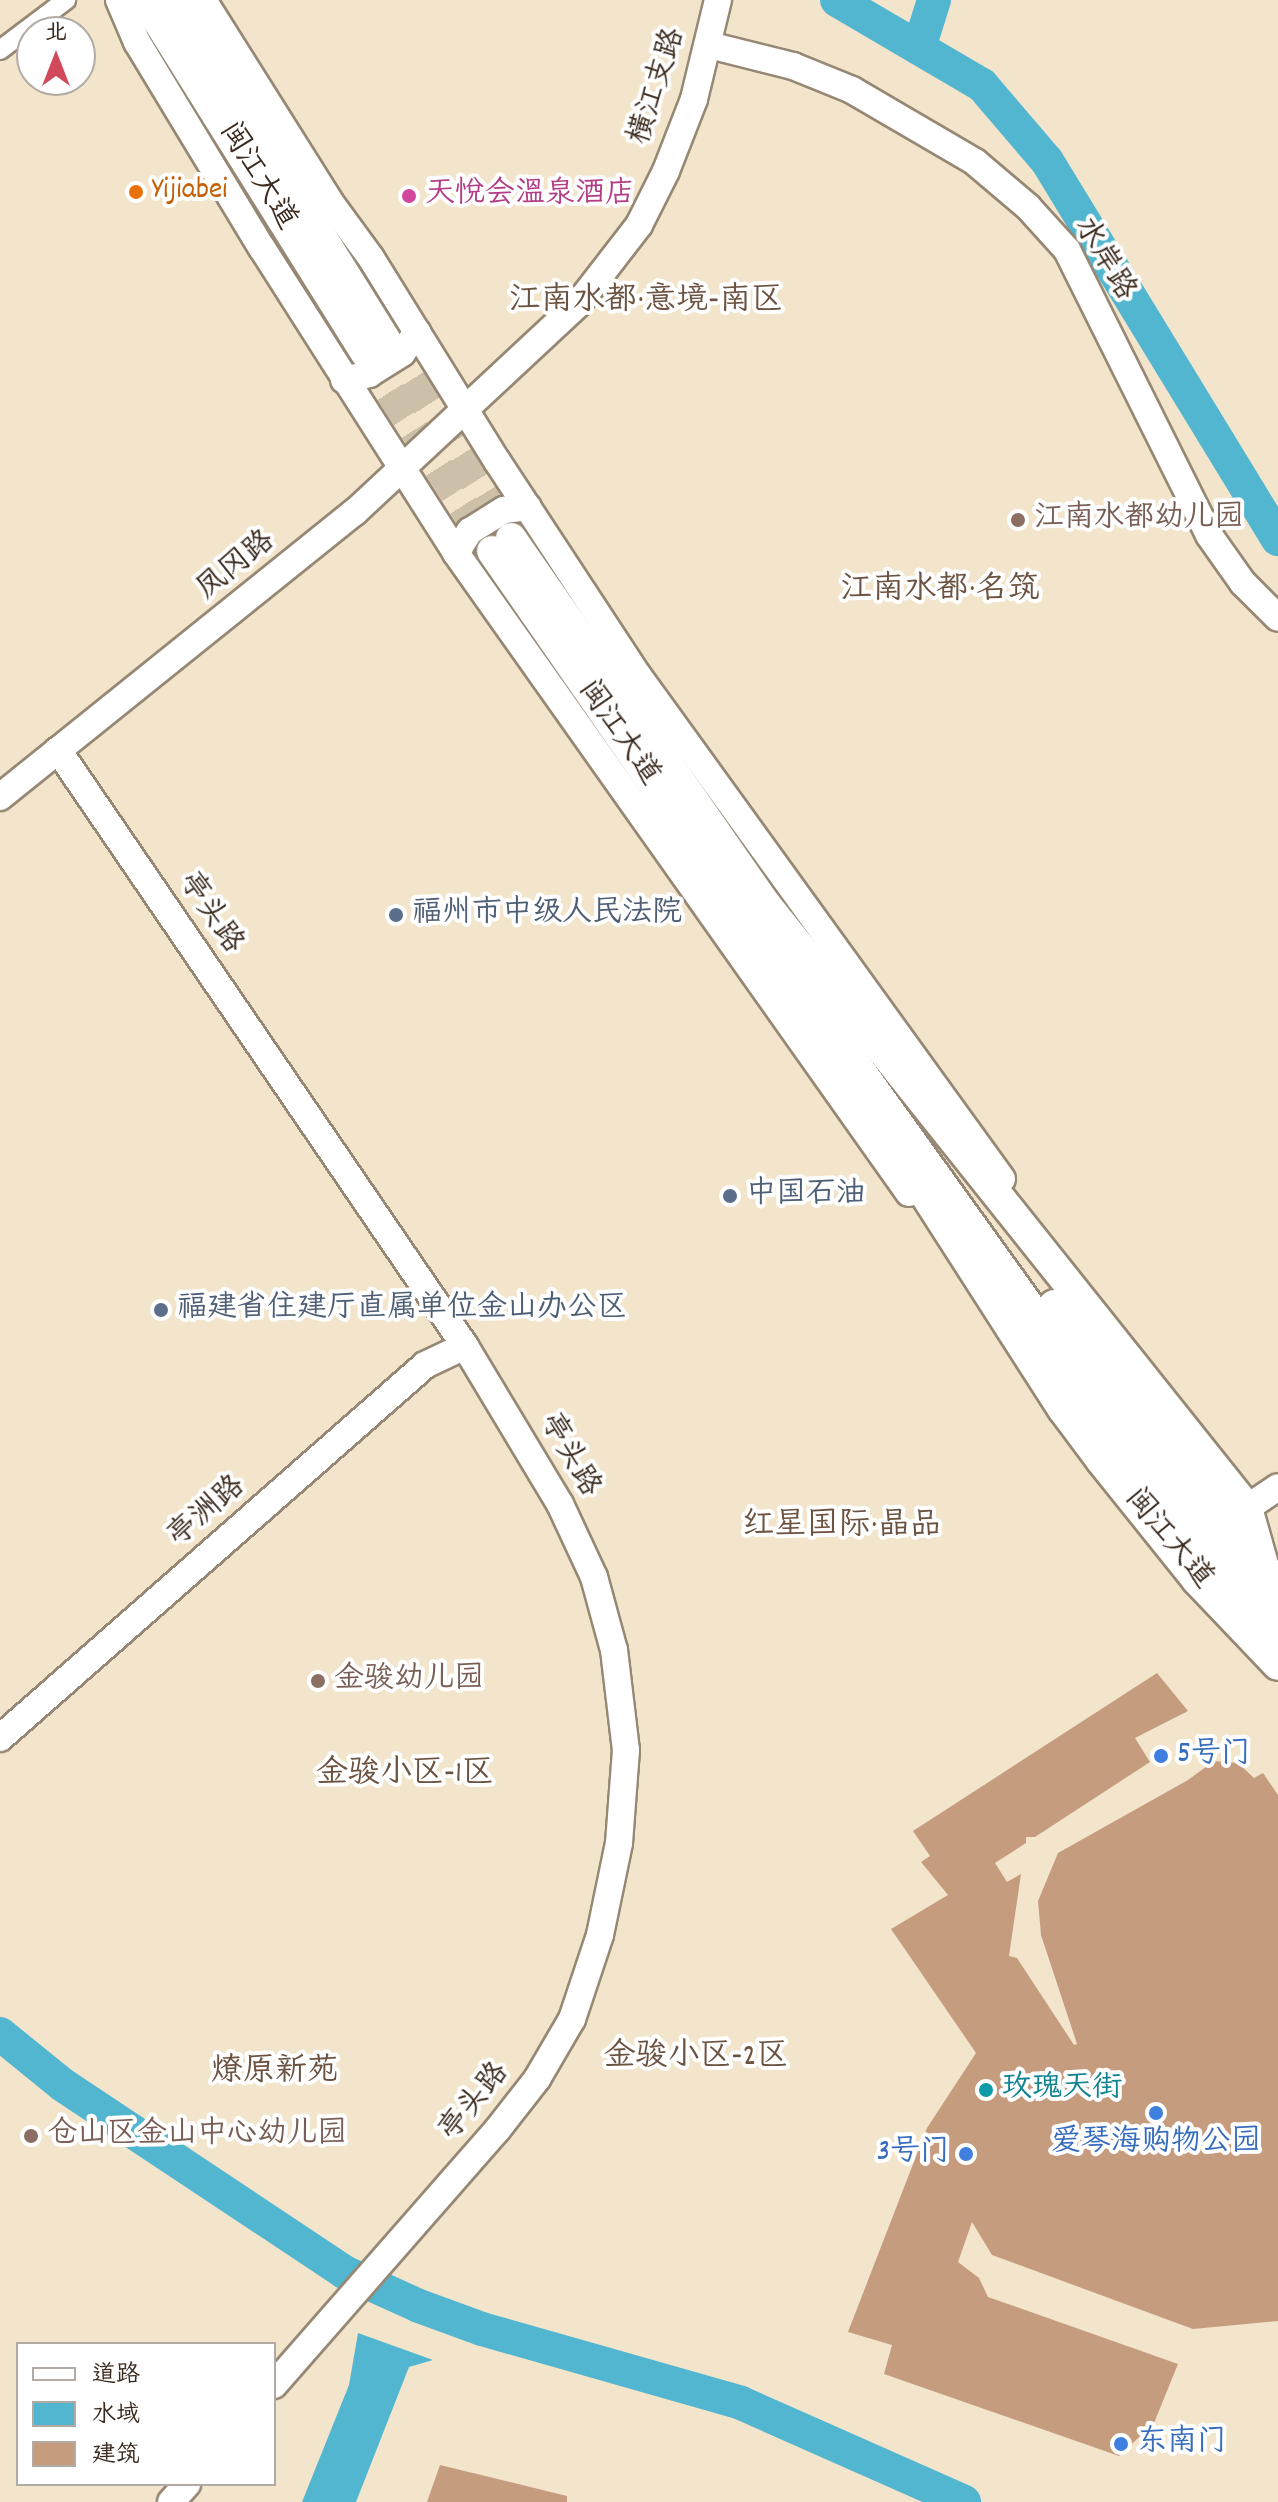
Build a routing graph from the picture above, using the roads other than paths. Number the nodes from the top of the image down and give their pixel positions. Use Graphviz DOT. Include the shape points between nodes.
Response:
graph roads {
  1 [pos="66,0"];
  2 [pos="119,0"];
  3 [pos="145,0"];
  4 [pos="174,0"];
  5 [pos="203,0"];
  6 [pos="718,0"];
  7 [pos="709,45"];
  8 [pos="0,50"];
  9 [pos="417,332"];
  10 [pos="502,374"];
  11 [pos="344,380"];
  12 [pos="465,409"];
  13 [pos="402,469"];
  14 [pos="528,507"];
  15 [pos="502,545"];
  16 [pos="456,553"];
  17 [pos="1278,618"];
  18 [pos="58,750"];
  19 [pos="0,797"];
  20 [pos="755,908"];
  21 [pos="1034,1297"];
  22 [pos="465,1346"];
  23 [pos="1136,1365"];
  24 [pos="1063,1409"];
  25 [pos="1278,1487"];
  26 [pos="1247,1508"];
  27 [pos="1278,1583"];
  28 [pos="1278,1594"];
  29 [pos="1278,1638"];
  30 [pos="1278,1665"];
  31 [pos="0,1738"];
  32 [pos="276,2383"];
  33 [pos="185,2486"];
  34 [pos="171,2502"];
  1 -- 8 [label="street"];
  2 -- 11 [label="main road" via="137,42"];
  3 -- 4 [label="main road, 闽江大道" via="377,348"];
  5 -- 9 [label="main road"];
  6 -- 7 [label="main road, 横江支路"];
  7 -- 10 [label="main road, 横江支路" via="687,120 639,225 578,304"];
  7 -- 17 [label="main road, 水岸路" via="793,66 852,90 975,162 1028,207 1067,250 1209,535 1243,583"];
  9 -- 11 [label="main road" via="402,353 369,374"];
  9 -- 12 [label="main road"];
  10 -- 12 [label="main road, 凤冈路"];
  11 -- 13 [label="main road"];
  12 -- 13 [label="main road, 凤冈路"];
  12 -- 14 [label="main road"];
  13 -- 16 [label="main road"];
  13 -- 18 [label="main road, 凤冈路"];
  14 -- 16 [label="main road" via="504,510 470,531"];
  14 -- 23 [label="main road" via="637,674"];
  15 -- 20 [label="main road, 闽江大道"];
  16 -- 24 [label="main road"];
  18 -- 19 [label="main road, 凤冈路"];
  18 -- 22 [label="main road, 亭头路"];
  20 -- 21 [label="highway"];
  20 -- 23 [label="main road, 闽江大道"];
  20 -- 24 [label="main road, 闽江大道"];
  21 -- 28 [label="highway"];
  21 -- 29 [label="highway" via="1088,1392"];
  22 -- 31 [label="main road, 亭洲路" via="425,1365"];
  22 -- 32 [label="main road, 亭头路" via="560,1504 594,1577 614,1650 624,1724 625,1778 612,1880 572,2019 517,2106"];
  23 -- 26 [label="main road, 闽江大道"];
  24 -- 30 [label="main road, 闽江大道" via="1197,1580"];
  25 -- 26 [label="main road"];
  26 -- 27 [label="main road, 闽江大道" via="1264,1568"];
  33 -- 34 [label="main road"];
}
